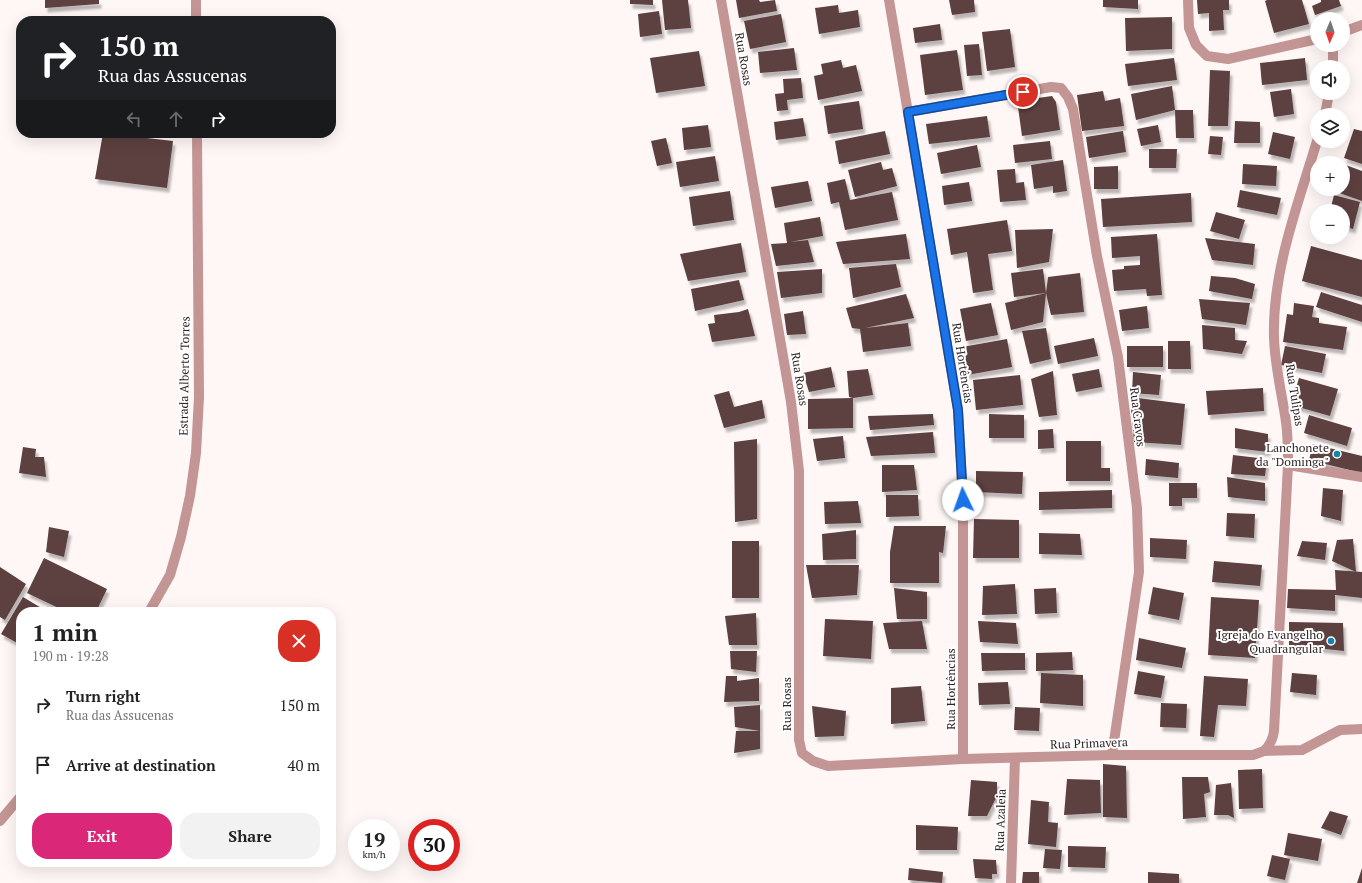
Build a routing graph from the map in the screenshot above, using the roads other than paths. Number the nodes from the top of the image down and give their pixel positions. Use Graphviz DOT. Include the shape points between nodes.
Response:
graph roads {
  1 [pos="196,0"];
  2 [pos="721,0"];
  3 [pos="889,0"];
  4 [pos="1188,0"];
  5 [pos="196,16"];
  6 [pos="1362,25"];
  7 [pos="1350,29"];
  8 [pos="1310,41"];
  9 [pos="908,112"];
  10 [pos="197,138"];
  11 [pos="1315,148"];
  12 [pos="1288,464"];
  13 [pos="1362,477"];
  14 [pos="152,607"];
  15 [pos="1362,728"];
  16 [pos="1264,751"];
  17 [pos="1112,755"];
  18 [pos="1015,758"];
  19 [pos="963,759"];
  20 [pos="813,761"];
  21 [pos="16,802"];
  22 [pos="0,821"];
  23 [pos="1011,883"];
  1 -- 5 [label="street"];
  2 -- 20 [label="street, Rua Rosas" via="791,402 799,472 799,740 802,753"];
  3 -- 9 [label="street, Rua Hortências"];
  4 -- 8 [label="street" via="1189,28 1196,45 1207,56 1228,59"];
  6 -- 7 [label="street"];
  9 -- 17 [label="street, Rua Cravos" via="1051,87 1061,88 1073,109 1097,256 1118,357 1137,508 1139,572"];
  9 -- 19 [label="street, Rua Hortências" via="958,410 963,500"];
  10 -- 14 [label="street, Estrada Alberto Torres" via="199,397 196,453 181,537 170,575"];
  11 -- 12 [label="street, Rua Tulipas" via="1286,245 1277,286 1274,338 1278,382 1288,439"];
  12 -- 13 [label="street"];
  12 -- 16 [label="street, Rua Tulipas" via="1274,731 1273,739"];
  15 -- 16 [label="street, Rua Primavera" via="1340,730 1302,750"];
  16 -- 17 [label="street, Rua Primavera" via="1253,755"];
  17 -- 18 [label="street, Rua Primavera"];
  18 -- 19 [label="street, Rua Primavera"];
  18 -- 23 [label="street, Rua Azaleia"];
  19 -- 20 [label="street, Rua Primavera" via="828,766"];
  21 -- 22 [label="street"];
}
